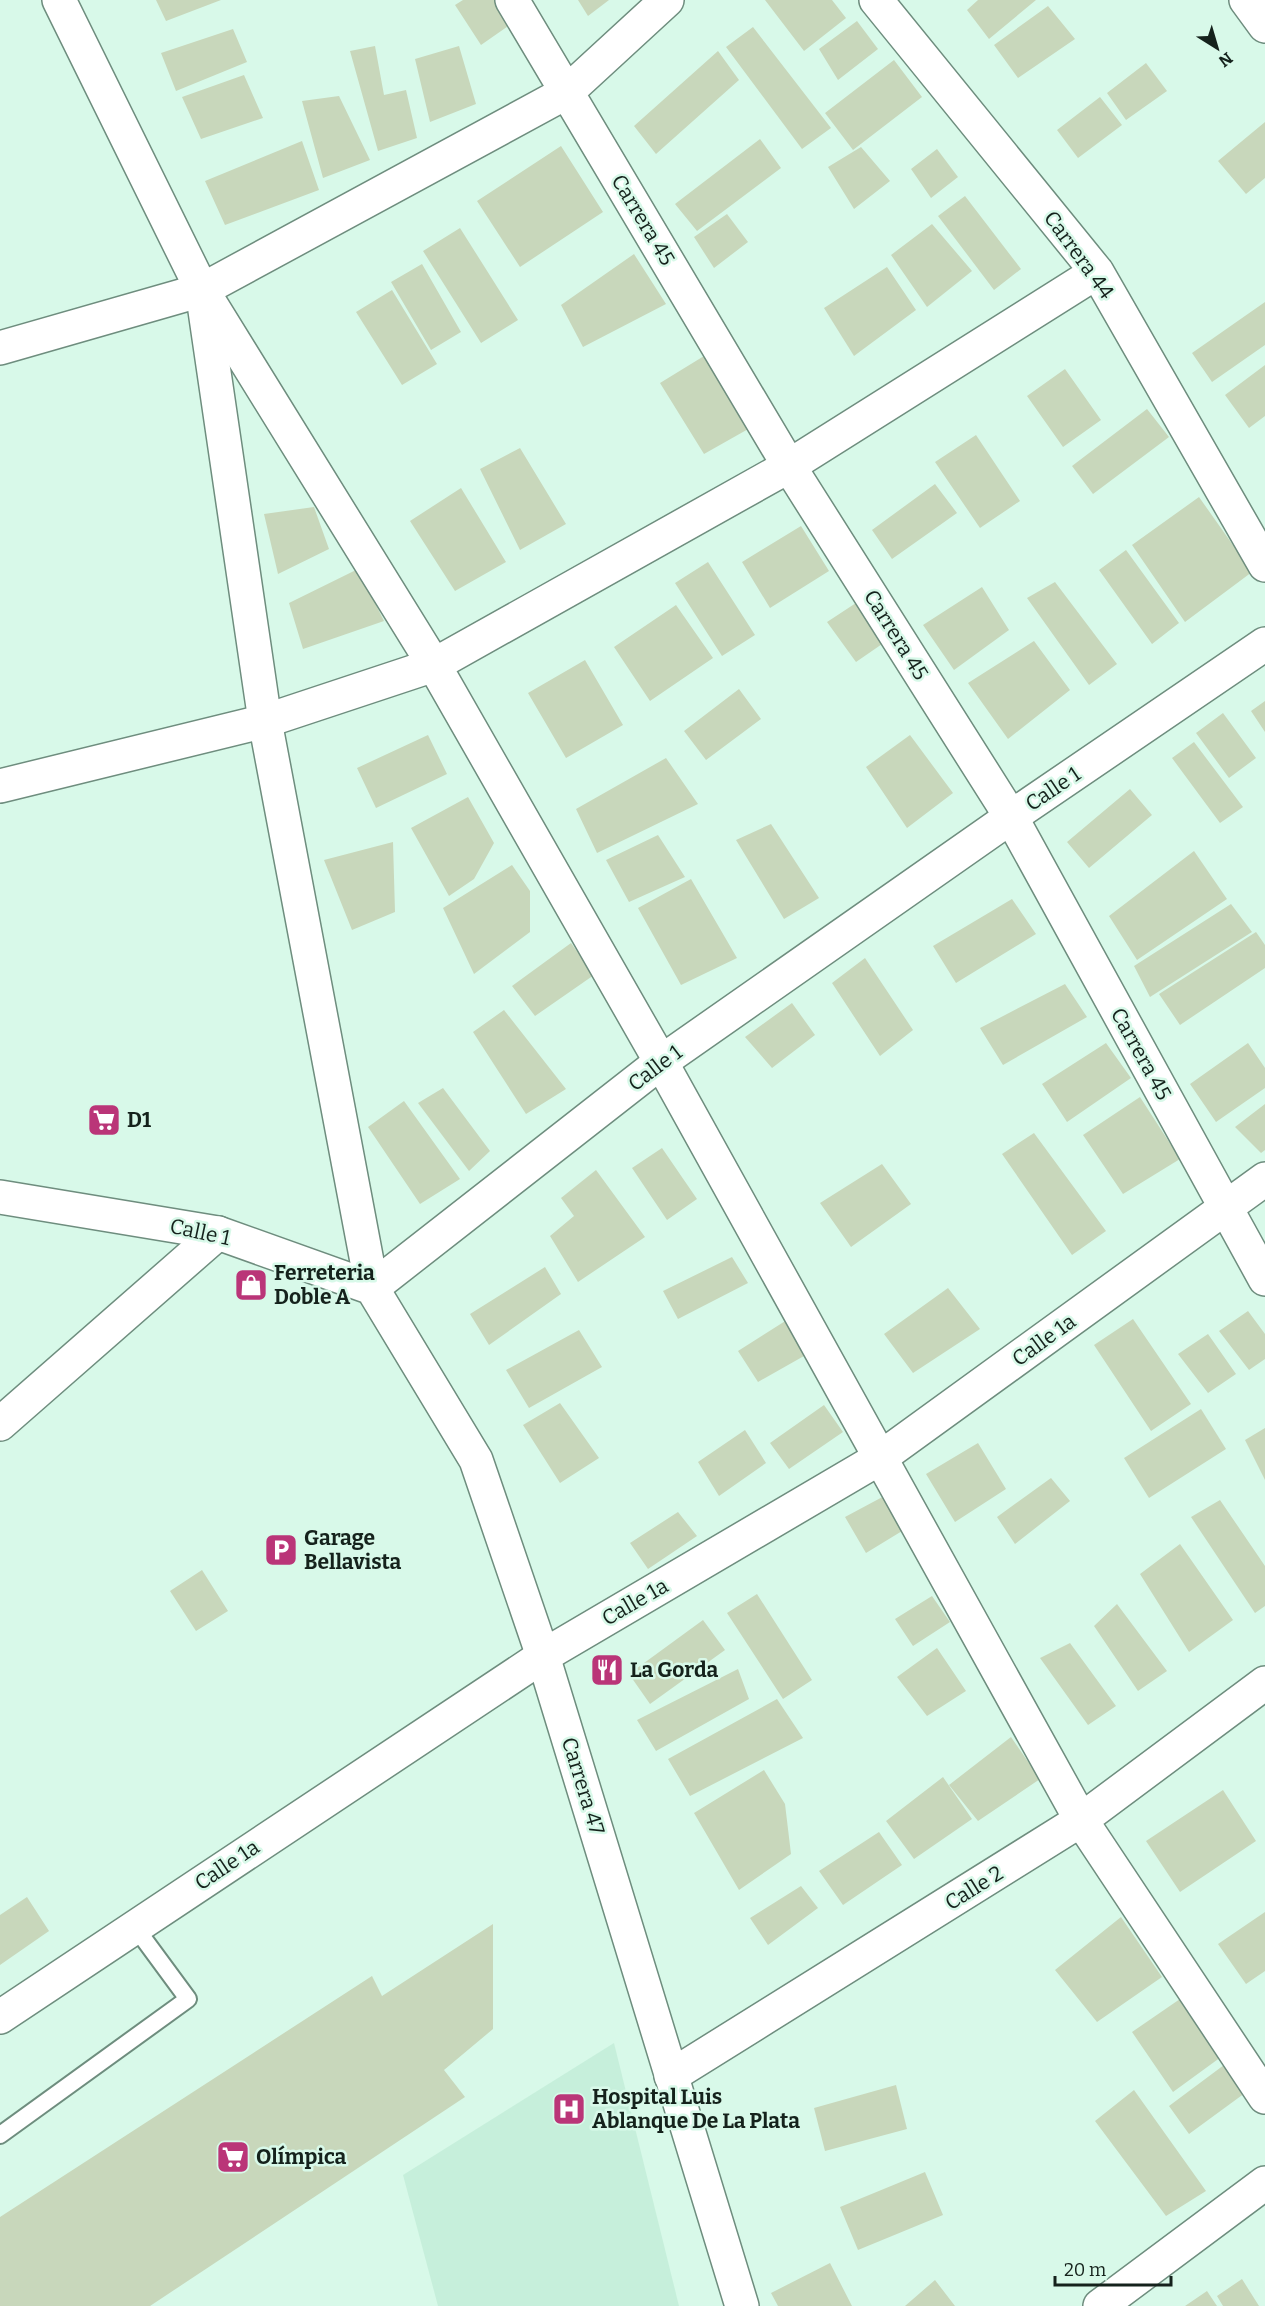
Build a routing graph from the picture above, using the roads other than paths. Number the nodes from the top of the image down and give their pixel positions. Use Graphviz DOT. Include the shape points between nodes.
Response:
graph roads {
  1 [pos="59,0"];
  2 [pos="512,0"];
  3 [pos="667,0"];
  4 [pos="876,0"];
  5 [pos="1246,0"];
  6 [pos="1265,26"];
  7 [pos="567,92"];
  8 [pos="1097,272"];
  9 [pos="202,290"];
  10 [pos="0,348"];
  11 [pos="789,466"];
  12 [pos="1265,565"];
  13 [pos="1265,644"];
  14 [pos="434,665"];
  15 [pos="265,721"];
  16 [pos="0,786"];
  17 [pos="1011,817"];
  18 [pos="661,1062"];
  19 [pos="1265,1179"];
  20 [pos="0,1197"];
  21 [pos="1226,1209"];
  22 [pos="218,1233"];
  23 [pos="1265,1279"];
  24 [pos="372,1288"];
  25 [pos="0,1425"];
  26 [pos="880,1458"];
  27 [pos="543,1656"];
  28 [pos="1265,1683"];
  29 [pos="1081,1820"];
  30 [pos="135,1927"];
  31 [pos="5,2004"];
  32 [pos="671,2076"];
  33 [pos="1265,2097"];
  34 [pos="0,2135"];
  35 [pos="1265,2183"];
  36 [pos="742,2306"];
  37 [pos="1100,2306"];
  1 -- 9 [label="street"];
  2 -- 7 [label="street, Carrera 45"];
  3 -- 7 [label="street"];
  4 -- 8 [label="street, Carrera 44"];
  5 -- 6 [label="street"];
  7 -- 9 [label="street"];
  7 -- 11 [label="street, Carrera 45"];
  8 -- 11 [label="street"];
  8 -- 12 [label="street, Carrera 44"];
  9 -- 10 [label="street"];
  9 -- 14 [label="street"];
  9 -- 15 [label="street"];
  11 -- 14 [label="street"];
  11 -- 17 [label="street, Carrera 45"];
  13 -- 17 [label="street, Calle 1"];
  14 -- 15 [label="street"];
  14 -- 18 [label="street"];
  15 -- 16 [label="street"];
  15 -- 24 [label="street"];
  17 -- 18 [label="street, Calle 1"];
  17 -- 21 [label="street, Carrera 45"];
  18 -- 24 [label="street, Calle 1"];
  18 -- 26 [label="street"];
  19 -- 21 [label="street, Calle 1a"];
  20 -- 22 [label="street, Calle 1"];
  21 -- 23 [label="street, Carrera 45"];
  21 -- 26 [label="street, Calle 1a"];
  22 -- 24 [label="street, Calle 1"];
  22 -- 25 [label="street"];
  24 -- 27 [label="street, Carrera 47" via="476,1461"];
  26 -- 27 [label="street, Calle 1a"];
  26 -- 29 [label="street"];
  27 -- 30 [label="street, Calle 1a"];
  27 -- 32 [label="street, Carrera 47"];
  28 -- 29 [label="street, Calle 2"];
  29 -- 32 [label="street, Calle 2"];
  29 -- 33 [label="street"];
  30 -- 31 [label="street, Calle 1a"];
  30 -- 34 [label="lane" via="188,1999"];
  32 -- 36 [label="street, Carrera 47"];
  35 -- 37 [label="street"];
}
